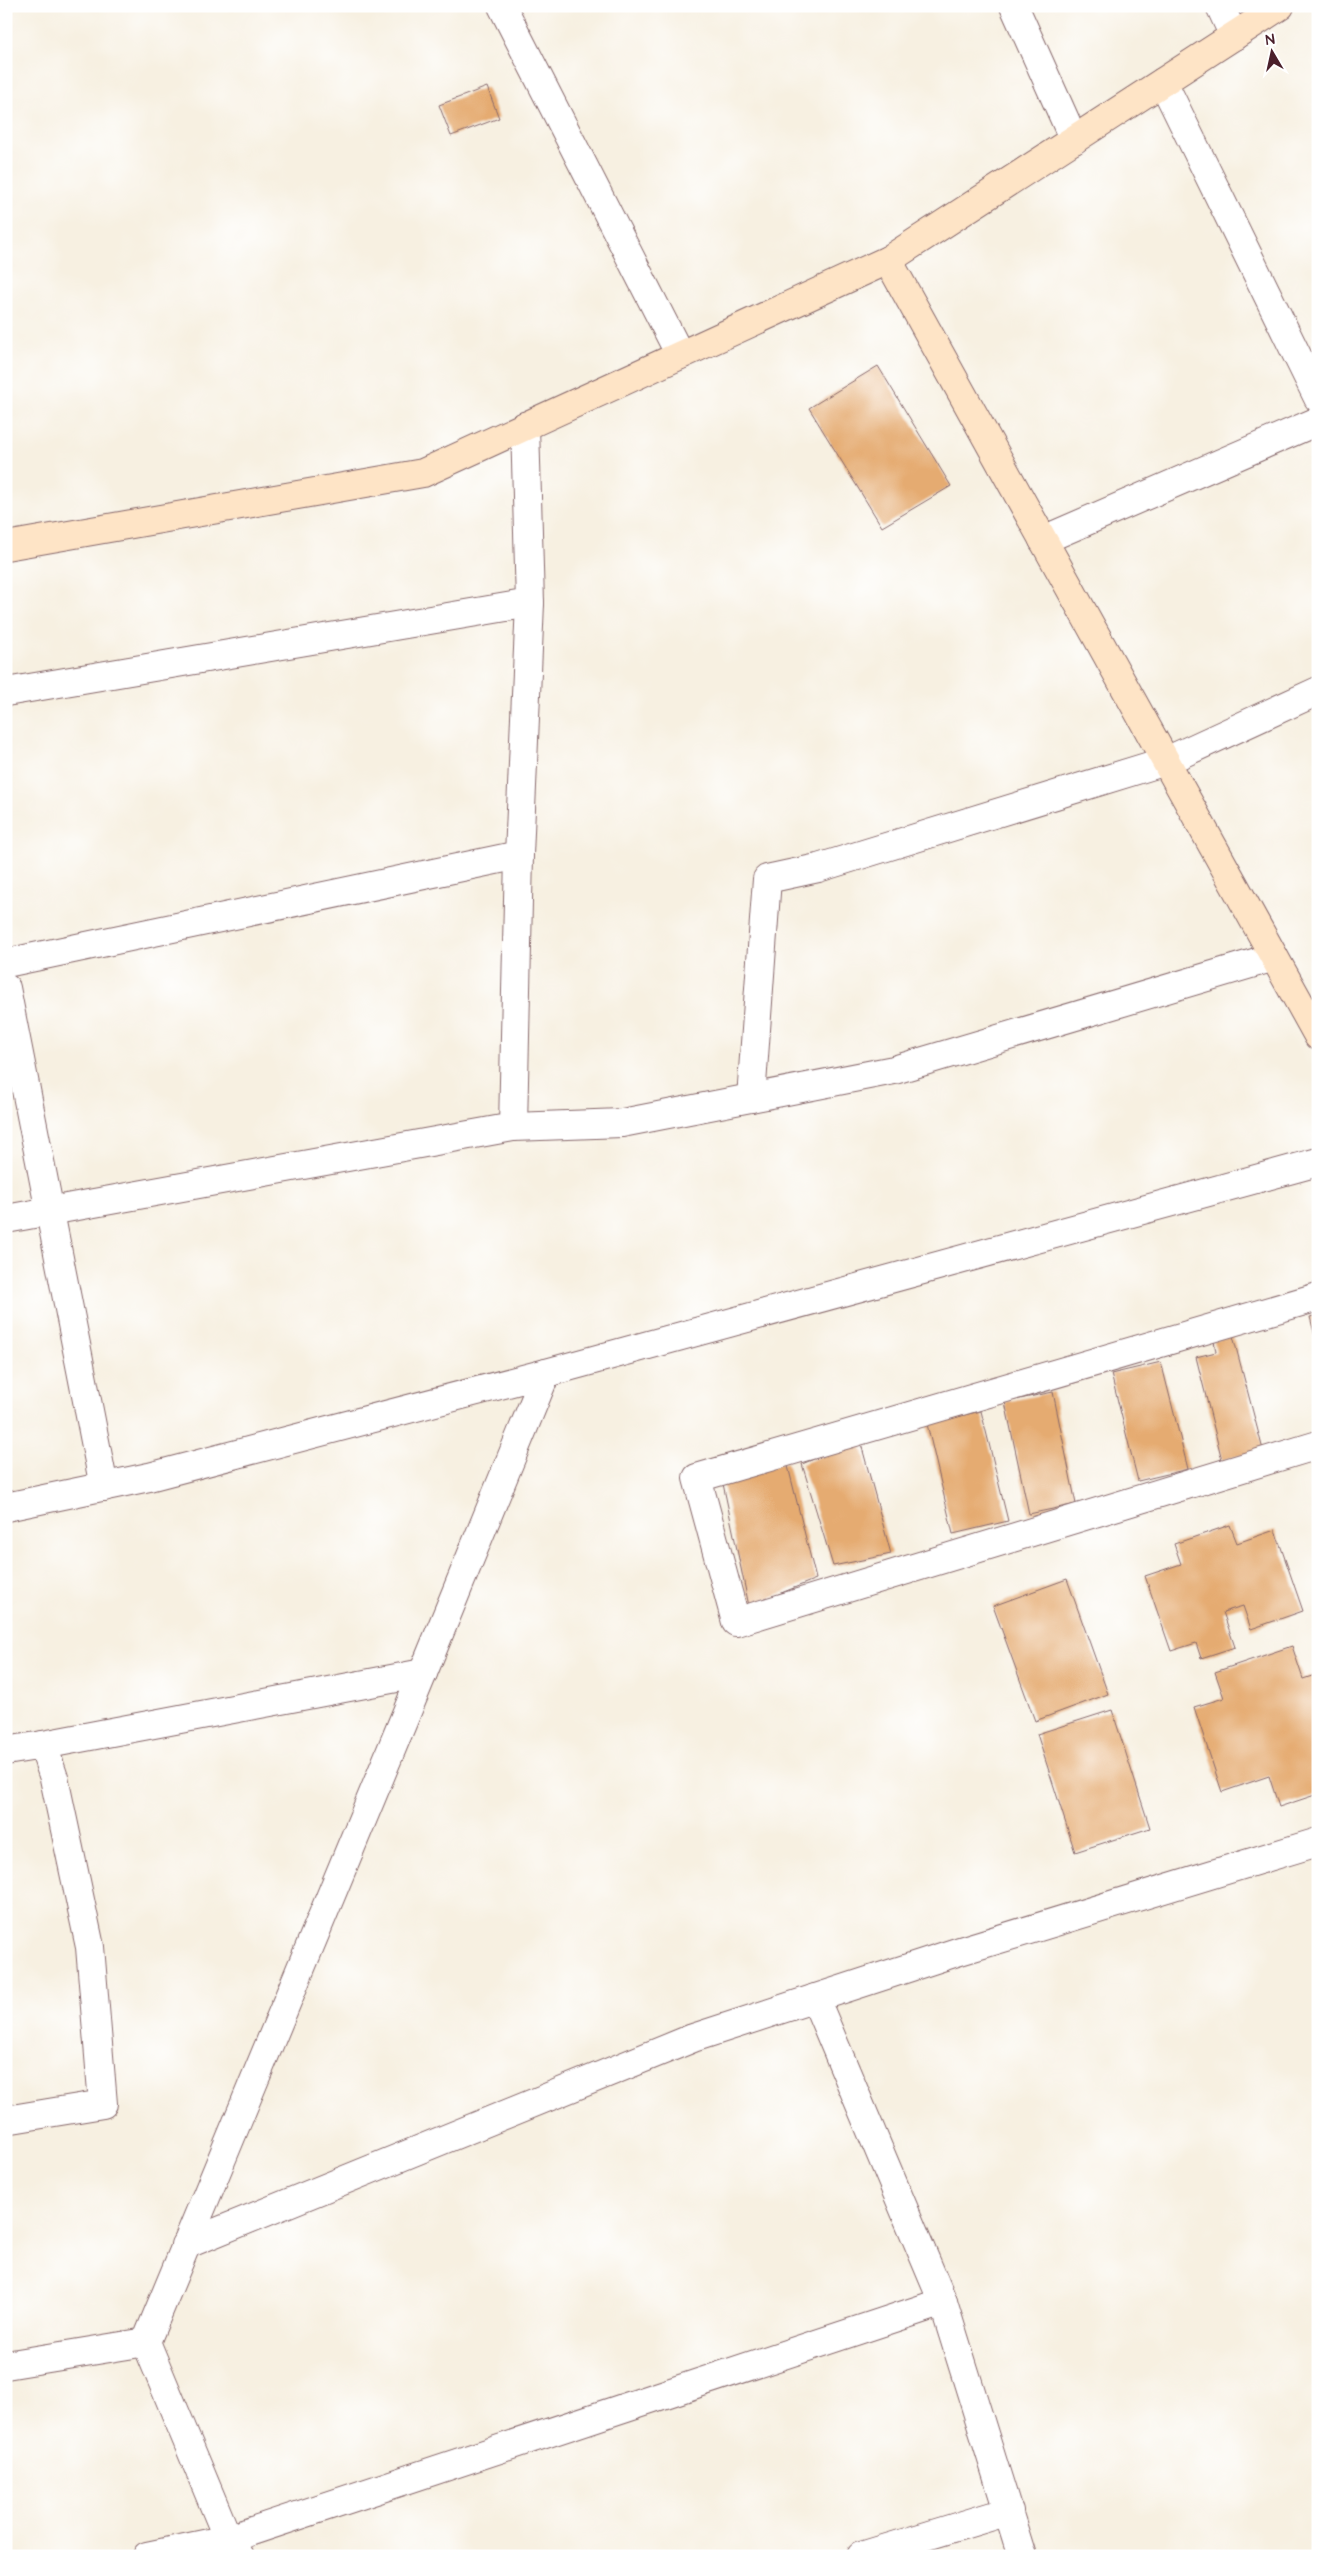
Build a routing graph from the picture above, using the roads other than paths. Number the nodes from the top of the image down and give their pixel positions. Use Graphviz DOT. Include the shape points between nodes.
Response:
graph roads {
  1 [pos="502,6"];
  2 [pos="1014,6"];
  3 [pos="1220,6"];
  4 [pos="1280,6"];
  5 [pos="1234,36"];
  6 [pos="1163,82"];
  7 [pos="1074,140"];
  8 [pos="888,260"];
  9 [pos="680,355"];
  10 [pos="1318,398"];
  11 [pos="1318,421"];
  12 [pos="525,426"];
  13 [pos="1043,540"];
  14 [pos="6,546"];
  15 [pos="530,603"];
  16 [pos="1318,691"];
  17 [pos="6,692"];
  18 [pos="1166,761"];
  19 [pos="520,855"];
  20 [pos="1274,957"];
  21 [pos="6,963"];
  22 [pos="6,988"];
  23 [pos="1318,1036"];
  24 [pos="750,1098"];
  25 [pos="513,1127"];
  26 [pos="1318,1162"];
  27 [pos="50,1212"];
  28 [pos="6,1219"];
  29 [pos="1318,1297"];
  30 [pos="546,1373"];
  31 [pos="1318,1445"];
  32 [pos="104,1487"];
  33 [pos="6,1507"];
  34 [pos="423,1673"];
  35 [pos="43,1745"];
  36 [pos="6,1751"];
  37 [pos="1318,1842"];
  38 [pos="815,1998"];
  39 [pos="6,2120"];
  40 [pos="186,2246"];
  41 [pos="943,2302"];
  42 [pos="146,2342"];
  43 [pos="6,2365"];
  44 [pos="1008,2511"];
  45 [pos="234,2548"];
  46 [pos="147,2556"];
  47 [pos="861,2556"];
  48 [pos="1022,2556"];
  1 -- 9 [label="street"];
  2 -- 7 [label="street"];
  3 -- 5 [label="street"];
  4 -- 5 [label="main road"];
  5 -- 6 [label="main road"];
  6 -- 7 [label="main road"];
  6 -- 10 [label="street"];
  7 -- 8 [label="main road"];
  8 -- 9 [label="main road"];
  8 -- 13 [label="main road"];
  9 -- 12 [label="main road"];
  11 -- 13 [label="street"];
  12 -- 14 [label="main road" via="423,473"];
  12 -- 15 [label="street"];
  13 -- 18 [label="main road"];
  15 -- 17 [label="street"];
  15 -- 19 [label="street"];
  16 -- 18 [label="street"];
  18 -- 20 [label="main road"];
  18 -- 24 [label="street" via="818,868 767,879"];
  19 -- 21 [label="street"];
  19 -- 25 [label="street"];
  20 -- 23 [label="main road"];
  20 -- 24 [label="street" via="894,1070"];
  22 -- 27 [label="street"];
  24 -- 25 [label="street" via="622,1123"];
  25 -- 27 [label="street"];
  26 -- 30 [label="street"];
  27 -- 28 [label="street"];
  27 -- 32 [label="street"];
  29 -- 31 [label="street" via="697,1478 736,1622"];
  30 -- 32 [label="street"];
  30 -- 34 [label="street"];
  32 -- 33 [label="street"];
  34 -- 35 [label="street"];
  34 -- 40 [label="street"];
  35 -- 36 [label="street"];
  35 -- 39 [label="street" via="54,1778 90,1947 103,2104"];
  37 -- 38 [label="street"];
  38 -- 40 [label="street" via="693,2038"];
  38 -- 41 [label="street"];
  40 -- 42 [label="street"];
  41 -- 44 [label="street"];
  41 -- 45 [label="street"];
  42 -- 43 [label="street"];
  42 -- 45 [label="street"];
  44 -- 47 [label="street"];
  44 -- 48 [label="street"];
  45 -- 46 [label="street"];
}
